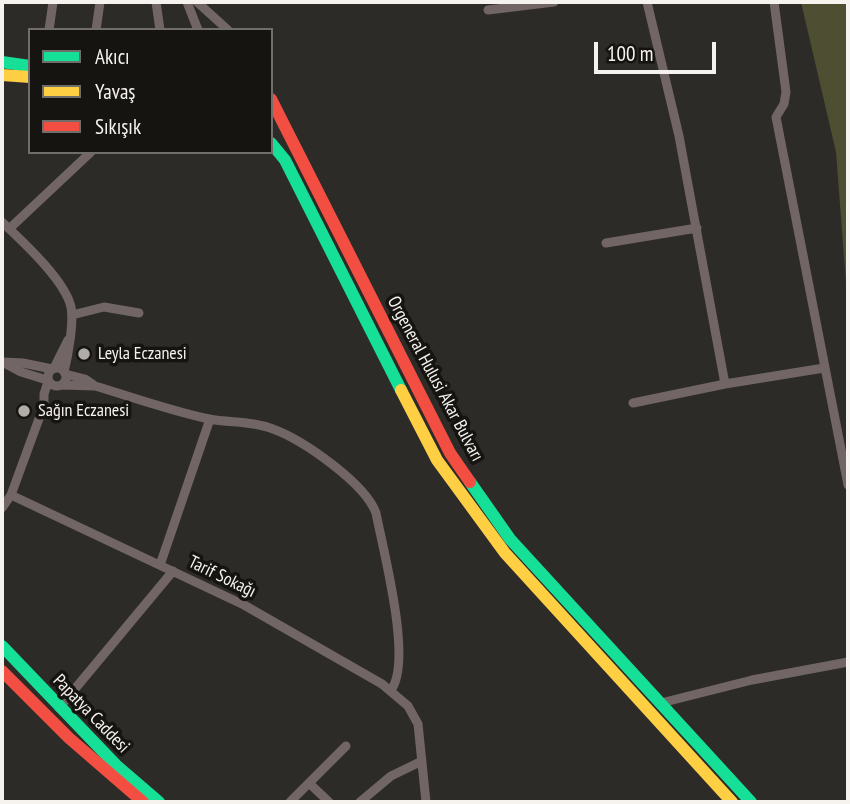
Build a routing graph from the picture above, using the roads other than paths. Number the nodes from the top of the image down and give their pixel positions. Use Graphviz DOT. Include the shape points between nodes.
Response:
graph roads {
  1 [pos="53,2"];
  2 [pos="100,2"];
  3 [pos="156,2"];
  4 [pos="187,2"];
  5 [pos="197,2"];
  6 [pos="554,2"];
  7 [pos="646,2"];
  8 [pos="774,2"];
  9 [pos="488,10"];
  10 [pos="50,28"];
  11 [pos="96,28"];
  12 [pos="160,28"];
  13 [pos="197,28"];
  14 [pos="226,28"];
  15 [pos="2,62"];
  16 [pos="28,66"];
  17 [pos="2,75"];
  18 [pos="28,77"];
  19 [pos="273,103"];
  20 [pos="273,145"];
  21 [pos="89,154"];
  22 [pos="5,225"];
  23 [pos="697,228"];
  24 [pos="606,243"];
  25 [pos="139,313"];
  26 [pos="72,315"];
  27 [pos="68,340"];
  28 [pos="3,363"];
  29 [pos="824,368"];
  30 [pos="53,369"];
  31 [pos="65,373"];
  32 [pos="54,383"];
  33 [pos="725,384"];
  34 [pos="95,386"];
  35 [pos="633,403"];
  36 [pos="210,419"];
  37 [pos="848,485"];
  38 [pos="12,495"];
  39 [pos="2,508"];
  40 [pos="160,565"];
  41 [pos="173,571"];
  42 [pos="2,646"];
  43 [pos="848,662"];
  44 [pos="2,671"];
  45 [pos="391,690"];
  46 [pos="660,703"];
  47 [pos="60,708"];
  48 [pos="346,746"];
  49 [pos="422,761"];
  50 [pos="309,783"];
  51 [pos="143,802"];
  52 [pos="159,802"];
  53 [pos="289,802"];
  54 [pos="329,802"];
  55 [pos="360,802"];
  56 [pos="426,802"];
  57 [pos="732,802"];
  58 [pos="751,802"];
  1 -- 10 [label="street"];
  2 -- 11 [label="street"];
  3 -- 12 [label="street"];
  4 -- 13 [label="street"];
  5 -- 14 [label="street"];
  6 -- 9 [label="street"];
  7 -- 23 [label="street"];
  8 -- 29 [label="street" via="786,92 776,117"];
  15 -- 16 [label="main road"];
  17 -- 18 [label="main road"];
  19 -- 46 [label="main road, Orgeneral Hulusi Akar Bulvarı" via="450,453 510,539"];
  20 -- 57 [label="main road, Orgeneral Hulusi Akar Bulvarı" via="296,181 437,460 505,553"];
  21 -- 22 [label="street"];
  22 -- 26 [label="street" via="63,289"];
  23 -- 24 [label="street"];
  23 -- 33 [label="street"];
  25 -- 26 [label="street" via="104,307"];
  26 -- 27 [label="street"];
  27 -- 30 [label="street"];
  27 -- 31 [label="street"];
  28 -- 30 [label="street"];
  28 -- 32 [label="street"];
  29 -- 33 [label="street"];
  29 -- 37 [label="street"];
  30 -- 31 [label="street"];
  30 -- 32 [label="street" via="48,374"];
  31 -- 32 [label="street" via="66,380"];
  31 -- 34 [label="street"];
  32 -- 34 [label="street"];
  32 -- 38 [label="street"];
  33 -- 35 [label="street"];
  34 -- 36 [label="street"];
  36 -- 40 [label="street"];
  36 -- 45 [label="street" via="273,429 313,450 372,500 398,625 398,676"];
  38 -- 39 [label="street"];
  38 -- 40 [label="street, Tarif Sokağı"];
  40 -- 41 [label="street, Tarif Sokağı"];
  41 -- 45 [label="street, Tarif Sokağı" via="244,605"];
  41 -- 47 [label="street"];
  42 -- 47 [label="main road, Papatya Caddesi"];
  43 -- 46 [label="street"];
  44 -- 51 [label="main road, Papatya Caddesi"];
  45 -- 49 [label="street, Tarif Sokağı" via="418,724"];
  46 -- 58 [label="main road, Orgeneral Hulusi Akar Bulvarı"];
  47 -- 52 [label="main road, Papatya Caddesi"];
  48 -- 50 [label="street"];
  49 -- 55 [label="street" via="391,776"];
  49 -- 56 [label="street"];
  50 -- 53 [label="street"];
  50 -- 54 [label="street"];
}
